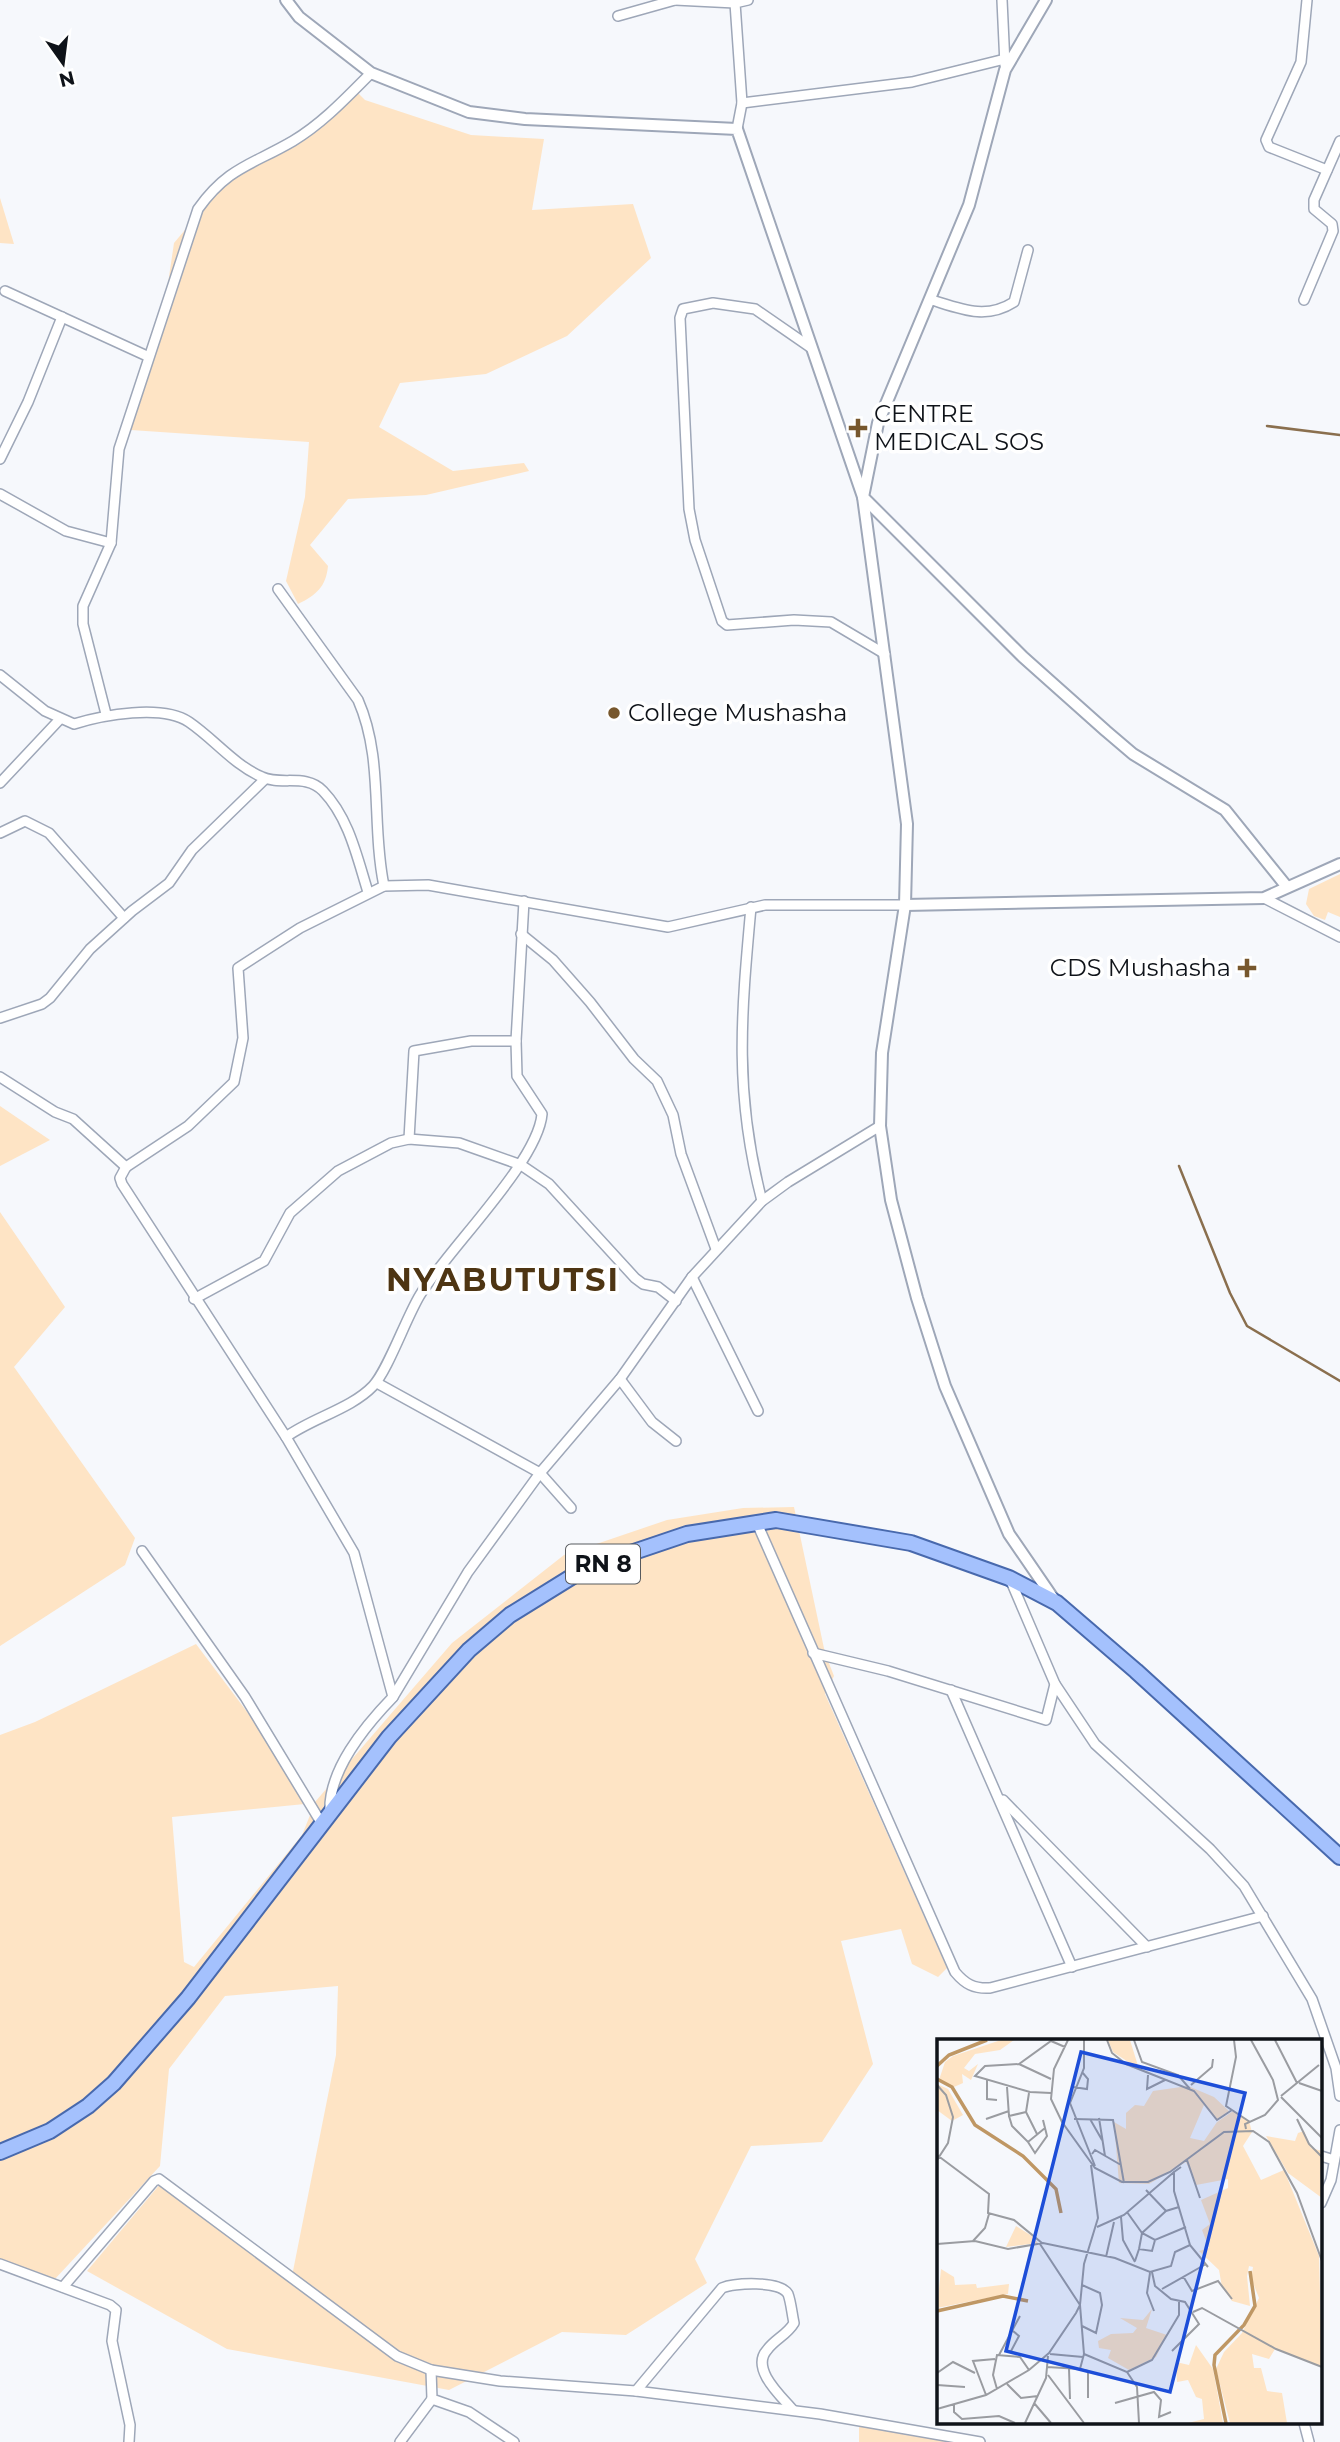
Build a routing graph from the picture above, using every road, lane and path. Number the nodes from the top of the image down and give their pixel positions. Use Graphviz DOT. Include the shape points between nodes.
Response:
graph roads {
  1 [pos="286,0"];
  2 [pos="675,0"];
  3 [pos="748,0"];
  4 [pos="1002,0"];
  5 [pos="1046,0"];
  6 [pos="1307,0"];
  7 [pos="735,4"];
  8 [pos="618,16"];
  9 [pos="1005,65"];
  10 [pos="371,73"];
  11 [pos="742,103"];
  12 [pos="737,129"];
  13 [pos="1340,141"];
  14 [pos="1327,170"];
  15 [pos="1028,250"];
  16 [pos="5,291"];
  17 [pos="932,300"];
  18 [pos="1304,300"];
  19 [pos="62,317"];
  20 [pos="810,346"];
  21 [pos="147,356"];
  22 [pos="0,459"];
  23 [pos="0,494"];
  24 [pos="863,497"];
  25 [pos="111,543"];
  26 [pos="278,589"];
  27 [pos="885,654"];
  28 [pos="0,675"];
  29 [pos="106,714"];
  30 [pos="60,719"];
  31 [pos="265,779"];
  32 [pos="0,783"];
  33 [pos="0,833"];
  34 [pos="1340,864"];
  35 [pos="384,886"];
  36 [pos="1287,887"];
  37 [pos="368,892"];
  38 [pos="1265,898"];
  39 [pos="524,901"];
  40 [pos="905,905"];
  41 [pos="751,907"];
  42 [pos="124,918"];
  43 [pos="521,934"];
  44 [pos="1340,937"];
  45 [pos="0,1018"];
  46 [pos="516,1041"];
  47 [pos="0,1077"];
  48 [pos="880,1126"];
  49 [pos="409,1139"];
  50 [pos="521,1165"];
  51 [pos="126,1167"];
  52 [pos="762,1201"];
  53 [pos="716,1249"];
  54 [pos="692,1277"];
  55 [pos="194,1299"];
  56 [pos="677,1301"];
  57 [pos="620,1379"];
  58 [pos="377,1382"];
  59 [pos="758,1411"];
  60 [pos="286,1437"];
  61 [pos="677,1441"];
  62 [pos="540,1472"];
  63 [pos="571,1508"];
  64 [pos="756,1521"];
  65 [pos="142,1551"];
  66 [pos="1009,1578"];
  67 [pos="1056,1603"];
  68 [pos="813,1653"];
  69 [pos="1055,1684"];
  70 [pos="951,1690"];
  71 [pos="393,1697"];
  72 [pos="1000,1796"];
  73 [pos="326,1819"];
  74 [pos="1340,1857"];
  75 [pos="1263,1916"];
  76 [pos="1146,1947"];
  77 [pos="1072,1967"];
  78 [pos="1340,2096"];
  79 [pos="1340,2130"];
  80 [pos="0,2152"];
  81 [pos="1322,2156"];
  82 [pos="1335,2160"];
  83 [pos="1322,2201"];
  84 [pos="0,2264"];
  85 [pos="62,2287"];
  86 [pos="430,2370"];
  87 [pos="636,2392"];
  88 [pos="432,2399"];
  89 [pos="793,2410"];
  90 [pos="1304,2424"];
  91 [pos="129,2442"];
  92 [pos="400,2442"];
  93 [pos="514,2442"];
  94 [pos="980,2442"];
  95 [pos="1310,2442"];
  1 -- 10 [label="street" via="299,17"];
  2 -- 7 [label="street"];
  2 -- 8 [label="street"];
  3 -- 7 [label="street"];
  4 -- 9 [label="street"];
  5 -- 9 [label="street"];
  6 -- 14 [label="street" via="1301,62 1266,140 1269,147"];
  7 -- 11 [label="street"];
  9 -- 11 [label="street" via="912,82"];
  9 -- 17 [label="street" via="969,205"];
  10 -- 12 [label="street" via="469,112"];
  10 -- 21 [label="street" via="295,140 229,173 215,186 198,209"];
  11 -- 12 [label="street"];
  12 -- 20 [label="street"];
  13 -- 14 [label="street"];
  14 -- 18 [label="street" via="1314,209 1332,223 1333,231"];
  15 -- 17 [label="street" via="1014,302 1005,307 974,313"];
  16 -- 19 [label="street"];
  17 -- 24 [label="street" via="878,423"];
  19 -- 21 [label="street"];
  19 -- 22 [label="street"];
  20 -- 24 [label="street"];
  20 -- 27 [label="street" via="755,309 713,303 683,309 689,509 695,540 727,625 831,622"];
  21 -- 25 [label="street" via="118,449"];
  23 -- 25 [label="street" via="66,531"];
  24 -- 27 [label="street"];
  24 -- 36 [label="street" via="1023,657 1106,731 1133,754 1225,810"];
  25 -- 29 [label="street" via="83,606 83,624"];
  26 -- 35 [label="street" via="358,700 366,718 375,765 377,852"];
  27 -- 40 [label="street" via="907,824"];
  28 -- 30 [label="street"];
  29 -- 30 [label="street" via="74,724"];
  29 -- 31 [label="street" via="182,718"];
  30 -- 32 [label="street"];
  31 -- 37 [label="street" via="313,783 332,801 352,839"];
  31 -- 42 [label="street" via="192,850 169,883"];
  33 -- 42 [label="street" via="25,821 49,833"];
  34 -- 36 [label="street"];
  35 -- 37 [label="street"];
  35 -- 39 [label="street" via="428,885"];
  36 -- 38 [label="street"];
  37 -- 51 [label="street" via="238,968 243,1038 233,1082 188,1126"];
  38 -- 40 [label="street"];
  38 -- 44 [label="street"];
  39 -- 41 [label="street" via="668,927"];
  39 -- 43 [label="street"];
  40 -- 41 [label="street"];
  40 -- 48 [label="street" via="882,1054"];
  41 -- 52 [label="street" via="741,1055 744,1119"];
  42 -- 45 [label="street" via="43,1004"];
  43 -- 46 [label="street"];
  43 -- 53 [label="street" via="554,960 657,1081 673,1115 681,1154"];
  46 -- 49 [label="street" via="471,1041 414,1051"];
  46 -- 50 [label="street" via="517,1076 542,1114"];
  47 -- 51 [label="street" via="73,1119"];
  48 -- 52 [label="street"];
  48 -- 67 [label="street" via="891,1200 945,1386 1009,1534"];
  49 -- 50 [label="street" via="459,1143"];
  49 -- 55 [label="street" via="391,1143 338,1171 290,1213 264,1261"];
  50 -- 56 [label="street" via="549,1184 635,1278"];
  50 -- 58 [label="street" via="427,1284"];
  51 -- 55 [label="street" via="122,1184 157,1233"];
  52 -- 53 [label="street"];
  53 -- 54 [label="street"];
  54 -- 56 [label="street"];
  54 -- 59 [label="street"];
  55 -- 60 [label="street"];
  56 -- 57 [label="street"];
  57 -- 61 [label="street" via="652,1422"];
  57 -- 62 [label="street"];
  58 -- 60 [label="street" via="366,1393"];
  58 -- 62 [label="street"];
  60 -- 71 [label="street" via="354,1553"];
  62 -- 63 [label="street"];
  62 -- 71 [label="street" via="468,1572"];
  64 -- 66 [label="main road, RN 8" via="840,1529 911,1543"];
  64 -- 68 [label="street"];
  64 -- 73 [label="main road, RN 8" via="687,1534 616,1558 573,1576 510,1615 426,1694"];
  65 -- 73 [label="street"];
  66 -- 67 [label="main road, RN 8"];
  66 -- 69 [label="street"];
  67 -- 74 [label="main road, RN 8"];
  68 -- 70 [label="street"];
  68 -- 77 [label="street" via="955,1972 980,1989"];
  69 -- 70 [label="street" via="1046,1720"];
  69 -- 75 [label="street" via="1095,1744 1210,1849 1244,1886"];
  70 -- 72 [label="street"];
  71 -- 73 [label="street" via="374,1716 341,1767"];
  72 -- 76 [label="street"];
  72 -- 77 [label="street"];
  73 -- 80 [label="main road, RN 8" via="188,1998 114,2083 50,2131"];
  75 -- 76 [label="street"];
  75 -- 78 [label="street" via="1312,1999 1336,2068"];
  76 -- 77 [label="street"];
  79 -- 82 [label="street"];
  81 -- 82 [label="street"];
  82 -- 83 [label="street"];
  84 -- 85 [label="street"];
  85 -- 86 [label="street" via="159,2179 397,2356"];
  85 -- 91 [label="street" via="117,2310 112,2341 130,2425"];
  86 -- 87 [label="street" via="500,2381"];
  86 -- 88 [label="street"];
  87 -- 89 [label="street"];
  87 -- 89 [label="street" via="722,2288 761,2284 787,2293 794,2323 762,2359 769,2382"];
  88 -- 92 [label="street"];
  88 -- 93 [label="street" via="469,2412"];
  89 -- 94 [label="street"];
  90 -- 95 [label="street"];
}
